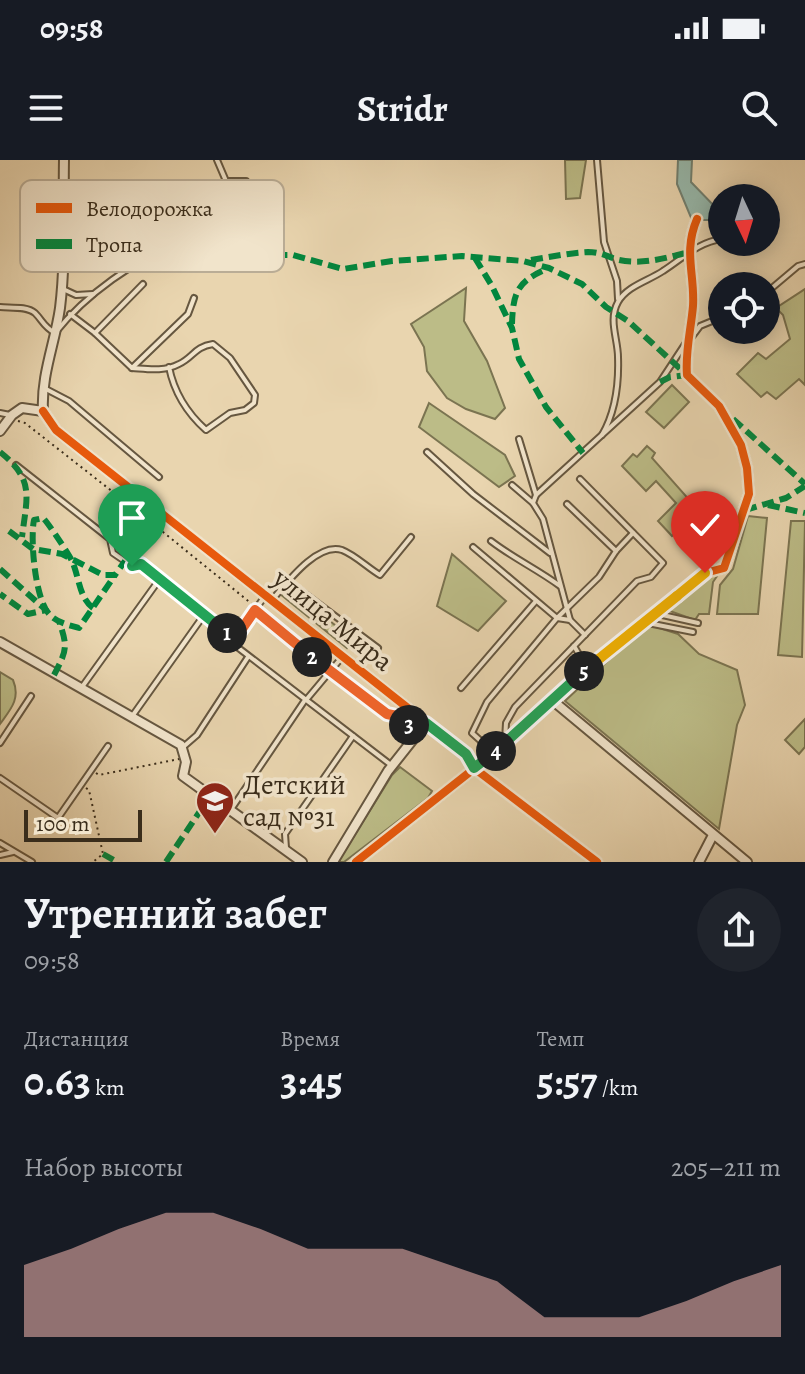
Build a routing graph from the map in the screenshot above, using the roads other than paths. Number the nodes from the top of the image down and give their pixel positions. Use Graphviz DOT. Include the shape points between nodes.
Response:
graph roads {
  1 [pos="64,160"];
  2 [pos="217,160"];
  3 [pos="597,160"];
  4 [pos="64,180"];
  5 [pos="226,180"];
  6 [pos="697,219"];
  7 [pos="708,242"];
  8 [pos="689,252"];
  9 [pos="805,264"];
  10 [pos="62,272"];
  11 [pos="126,272"];
  12 [pos="780,281"];
  13 [pos="143,284"];
  14 [pos="62,288"];
  15 [pos="95,293"];
  16 [pos="194,298"];
  17 [pos="618,301"];
  18 [pos="0,307"];
  19 [pos="70,314"];
  20 [pos="708,323"];
  21 [pos="55,333"];
  22 [pos="95,333"];
  23 [pos="686,343"];
  24 [pos="169,367"];
  25 [pos="132,368"];
  26 [pos="42,387"];
  27 [pos="43,411"];
  28 [pos="0,413"];
  29 [pos="11,417"];
  30 [pos="0,431"];
  31 [pos="519,439"];
  32 [pos="599,440"];
  33 [pos="427,452"];
  34 [pos="16,465"];
  35 [pos="159,477"];
  36 [pos="580,479"];
  37 [pos="512,485"];
  38 [pos="536,495"];
  39 [pos="533,503"];
  40 [pos="567,504"];
  41 [pos="163,513"];
  42 [pos="633,533"];
  43 [pos="411,537"];
  44 [pos="491,541"];
  45 [pos="473,547"];
  46 [pos="616,551"];
  47 [pos="552,555"];
  48 [pos="128,563"];
  49 [pos="159,580"];
  50 [pos="288,581"];
  51 [pos="562,587"];
  52 [pos="269,598"];
  53 [pos="536,601"];
  54 [pos="256,609"];
  55 [pos="566,609"];
  56 [pos="656,613"];
  57 [pos="204,615"];
  58 [pos="557,618"];
  59 [pos="570,620"];
  60 [pos="645,622"];
  61 [pos="698,623"];
  62 [pos="693,632"];
  63 [pos="585,635"];
  64 [pos="235,639"];
  65 [pos="0,642"];
  66 [pos="574,646"];
  67 [pos="378,648"];
  68 [pos="343,656"];
  69 [pos="248,657"];
  70 [pos="587,668"];
  71 [pos="330,671"];
  72 [pos="461,688"];
  73 [pos="81,689"];
  74 [pos="31,696"];
  75 [pos="305,700"];
  76 [pos="552,700"];
  77 [pos="132,717"];
  78 [pos="426,723"];
  79 [pos="418,732"];
  80 [pos="353,736"];
  81 [pos="0,743"];
  82 [pos="505,743"];
  83 [pos="108,746"];
  84 [pos="494,752"];
  85 [pos="183,753"];
  86 [pos="392,766"];
  87 [pos="474,768"];
  88 [pos="0,778"];
  89 [pos="230,811"];
  90 [pos="713,835"];
  91 [pos="0,843"];
  92 [pos="286,851"];
  93 [pos="14,852"];
  94 [pos="0,855"];
  95 [pos="31,862"];
  96 [pos="302,862"];
  97 [pos="333,862"];
  98 [pos="356,862"];
  99 [pos="597,862"];
  100 [pos="699,862"];
  101 [pos="747,862"];
  1 -- 4 [label="street"];
  2 -- 5 [label="lane"];
  3 -- 17 [label="lane" via="604,242"];
  6 -- 8 [label="street"];
  7 -- 8 [label="lane"];
  8 -- 17 [label="lane"];
  8 -- 23 [label="street" via="693,305"];
  9 -- 12 [label="lane"];
  10 -- 14 [label="street"];
  11 -- 15 [label="lane"];
  13 -- 22 [label="lane"];
  14 -- 15 [label="lane" via="76,295"];
  14 -- 21 [label="street"];
  15 -- 19 [label="lane"];
  16 -- 25 [label="lane" via="188,314"];
  17 -- 32 [label="lane" via="613,320 619,355 616,398"];
  18 -- 21 [label="lane" via="28,310"];
  19 -- 21 [label="lane"];
  19 -- 22 [label="lane"];
  20 -- 23 [label="lane"];
  21 -- 26 [label="street"];
  22 -- 25 [label="lane"];
  23 -- 32 [label="lane" via="660,382"];
  23 -- 56 [label="street" via="687,375 719,406 741,445 749,494 724,568 705,573"];
  24 -- 24 [label="lane" via="213,344 247,382 254,403 206,430 178,395"];
  24 -- 25 [label="lane"];
  26 -- 27 [label="street"];
  26 -- 35 [label="lane" via="69,401"];
  27 -- 29 [label="street" via="22,408"];
  27 -- 41 [label="street, улица Мира" via="56,430"];
  28 -- 29 [label="lane"];
  29 -- 30 [label="street"];
  31 -- 38 [label="lane"];
  32 -- 38 [label="lane"];
  33 -- 47 [label="lane"];
  34 -- 48 [label="lane" via="110,539 113,553"];
  36 -- 42 [label="lane"];
  37 -- 39 [label="lane"];
  38 -- 39 [label="lane"];
  39 -- 47 [label="lane"];
  40 -- 46 [label="lane"];
  41 -- 48 [label="lane"];
  41 -- 52 [label="street, улица Мира"];
  42 -- 46 [label="lane"];
  42 -- 63 [label="lane" via="663,563 651,577 637,581"];
  43 -- 50 [label="lane" via="380,575 341,550 327,549"];
  44 -- 51 [label="lane"];
  45 -- 53 [label="lane"];
  46 -- 55 [label="lane" via="599,577"];
  47 -- 51 [label="lane"];
  48 -- 49 [label="lane" via="141,564"];
  49 -- 57 [label="lane"];
  49 -- 73 [label="lane"];
  50 -- 52 [label="lane"];
  50 -- 67 [label="lane"];
  51 -- 55 [label="lane"];
  52 -- 54 [label="lane"];
  52 -- 68 [label="street, улица Мира"];
  53 -- 58 [label="lane"];
  53 -- 72 [label="lane"];
  54 -- 64 [label="lane"];
  54 -- 71 [label="lane"];
  55 -- 58 [label="lane"];
  55 -- 59 [label="lane"];
  56 -- 60 [label="street"];
  56 -- 61 [label="lane"];
  57 -- 64 [label="lane"];
  57 -- 77 [label="lane"];
  58 -- 59 [label="lane"];
  58 -- 84 [label="lane" via="487,702 472,733"];
  59 -- 63 [label="lane"];
  60 -- 62 [label="lane"];
  60 -- 70 [label="street"];
  63 -- 66 [label="lane"];
  64 -- 69 [label="lane" via="232,643"];
  65 -- 73 [label="street"];
  66 -- 70 [label="lane"];
  66 -- 82 [label="lane" via="515,707 506,723"];
  68 -- 71 [label="lane"];
  68 -- 78 [label="street, улица Мира"];
  69 -- 75 [label="lane"];
  69 -- 85 [label="lane"];
  70 -- 76 [label="street"];
  71 -- 75 [label="lane"];
  71 -- 79 [label="lane"];
  73 -- 77 [label="street"];
  74 -- 81 [label="lane"];
  75 -- 80 [label="lane"];
  75 -- 89 [label="lane"];
  76 -- 82 [label="street"];
  76 -- 90 [label="street"];
  77 -- 85 [label="street" via="181,745"];
  78 -- 79 [label="street"];
  78 -- 87 [label="street, улица Мира" via="466,754"];
  79 -- 86 [label="street"];
  80 -- 86 [label="lane"];
  80 -- 92 [label="lane" via="285,834"];
  82 -- 84 [label="street"];
  83 -- 88 [label="lane" via="58,818"];
  84 -- 87 [label="street"];
  85 -- 89 [label="street" via="183,776"];
  86 -- 97 [label="street"];
  87 -- 98 [label="street"];
  87 -- 99 [label="street, улица Мира"];
  89 -- 92 [label="street"];
  90 -- 100 [label="street"];
  90 -- 101 [label="street"];
  91 -- 93 [label="lane"];
  92 -- 96 [label="street"];
  93 -- 94 [label="lane"];
  93 -- 95 [label="lane"];
}
